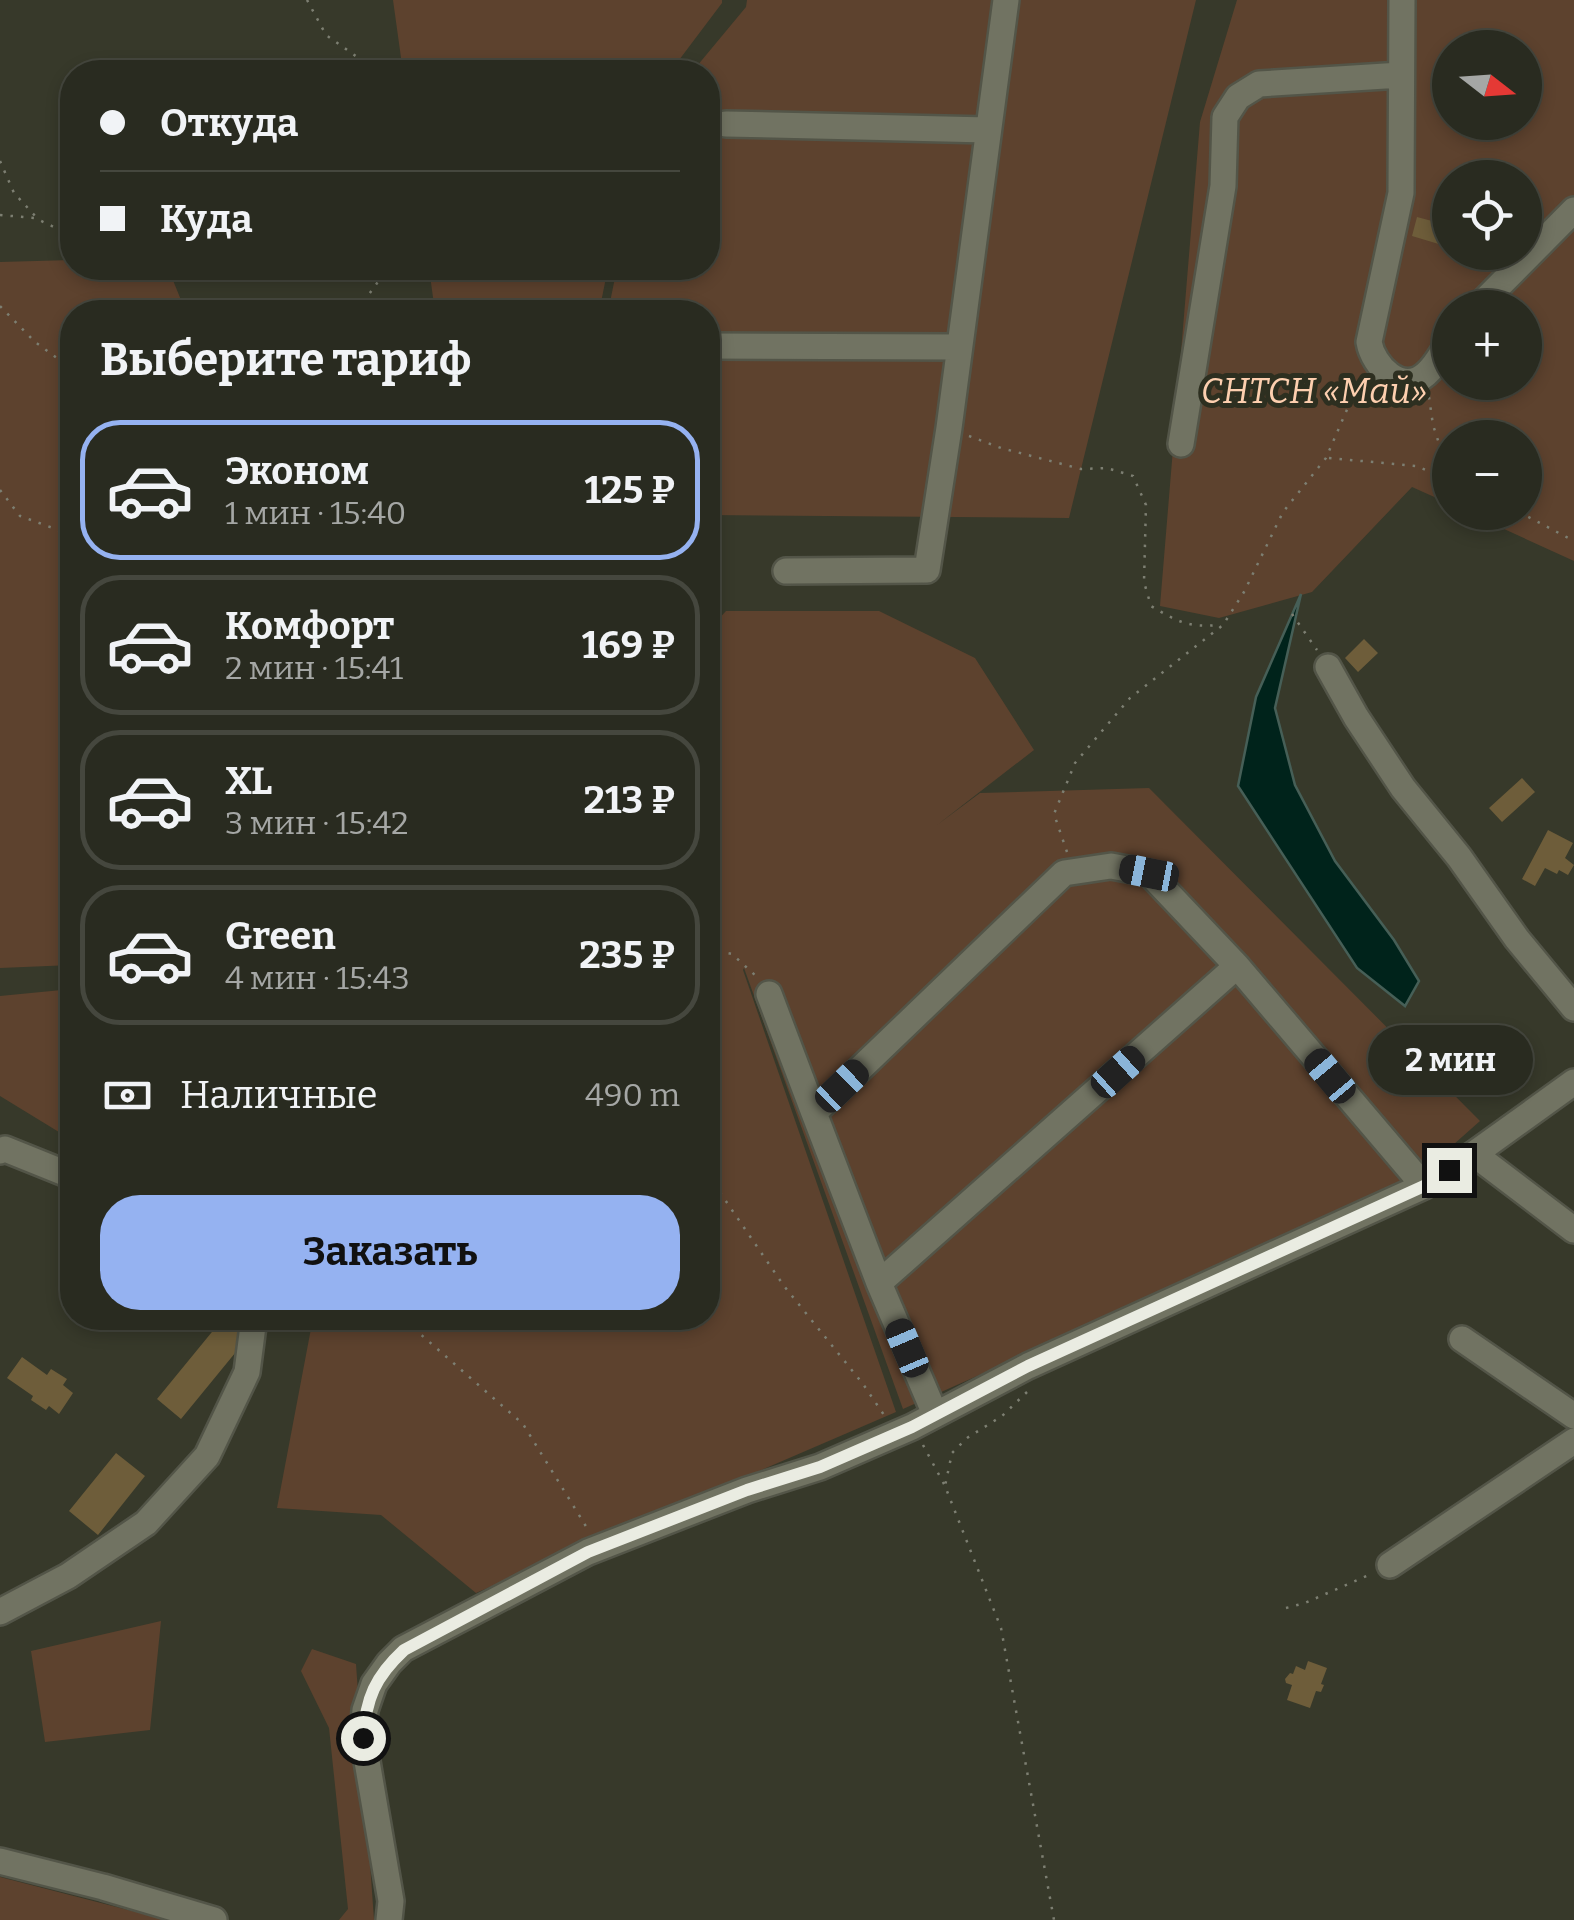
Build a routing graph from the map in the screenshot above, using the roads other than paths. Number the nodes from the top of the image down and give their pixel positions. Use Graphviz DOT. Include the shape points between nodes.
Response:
graph roads {
  1 [pos="1006,0"];
  2 [pos="1402,0"];
  3 [pos="1401,76"];
  4 [pos="726,124"];
  5 [pos="988,130"];
  6 [pos="1574,210"];
  7 [pos="1494,290"];
  8 [pos="720,346"];
  9 [pos="960,348"];
  10 [pos="1432,366"];
  11 [pos="1182,444"];
  12 [pos="786,571"];
  13 [pos="1328,667"];
  14 [pos="1237,966"];
  15 [pos="769,994"];
  16 [pos="1574,1008"];
  17 [pos="1574,1082"];
  18 [pos="814,1113"];
  19 [pos="0,1151"];
  20 [pos="1474,1154"];
  21 [pos="60,1171"];
  22 [pos="1424,1186"];
  23 [pos="1574,1230"];
  24 [pos="880,1283"];
  25 [pos="252,1330"];
  26 [pos="1462,1339"];
  27 [pos="1574,1416"];
  28 [pos="914,1424"];
  29 [pos="1574,1441"];
  30 [pos="1390,1565"];
  31 [pos="0,1612"];
  32 [pos="0,1862"];
  33 [pos="214,1920"];
  34 [pos="389,1920"];
  1 -- 5 [label="street"];
  2 -- 3 [label="street"];
  3 -- 10 [label="street" via="1400,193 1369,342 1371,356 1400,382 1425,376"];
  3 -- 11 [label="street" via="1260,84 1238,97 1225,117 1223,186"];
  4 -- 5 [label="street"];
  5 -- 9 [label="street"];
  6 -- 7 [label="street"];
  8 -- 9 [label="street"];
  9 -- 12 [label="street" via="926,570"];
  13 -- 16 [label="street" via="1403,788"];
  14 -- 18 [label="street" via="1149,873 1110,866 1064,873"];
  14 -- 22 [label="street"];
  14 -- 24 [label="street"];
  15 -- 18 [label="street"];
  17 -- 20 [label="street"];
  18 -- 24 [label="street"];
  19 -- 21 [label="street"];
  20 -- 22 [label="street"];
  20 -- 23 [label="street"];
  22 -- 28 [label="street"];
  24 -- 28 [label="street"];
  25 -- 31 [label="street" via="247,1372 207,1456 146,1523"];
  26 -- 27 [label="street"];
  28 -- 34 [label="street" via="820,1467 588,1552 389,1663 374,1684 363,1738 392,1901"];
  29 -- 30 [label="street"];
  32 -- 33 [label="street"];
}
